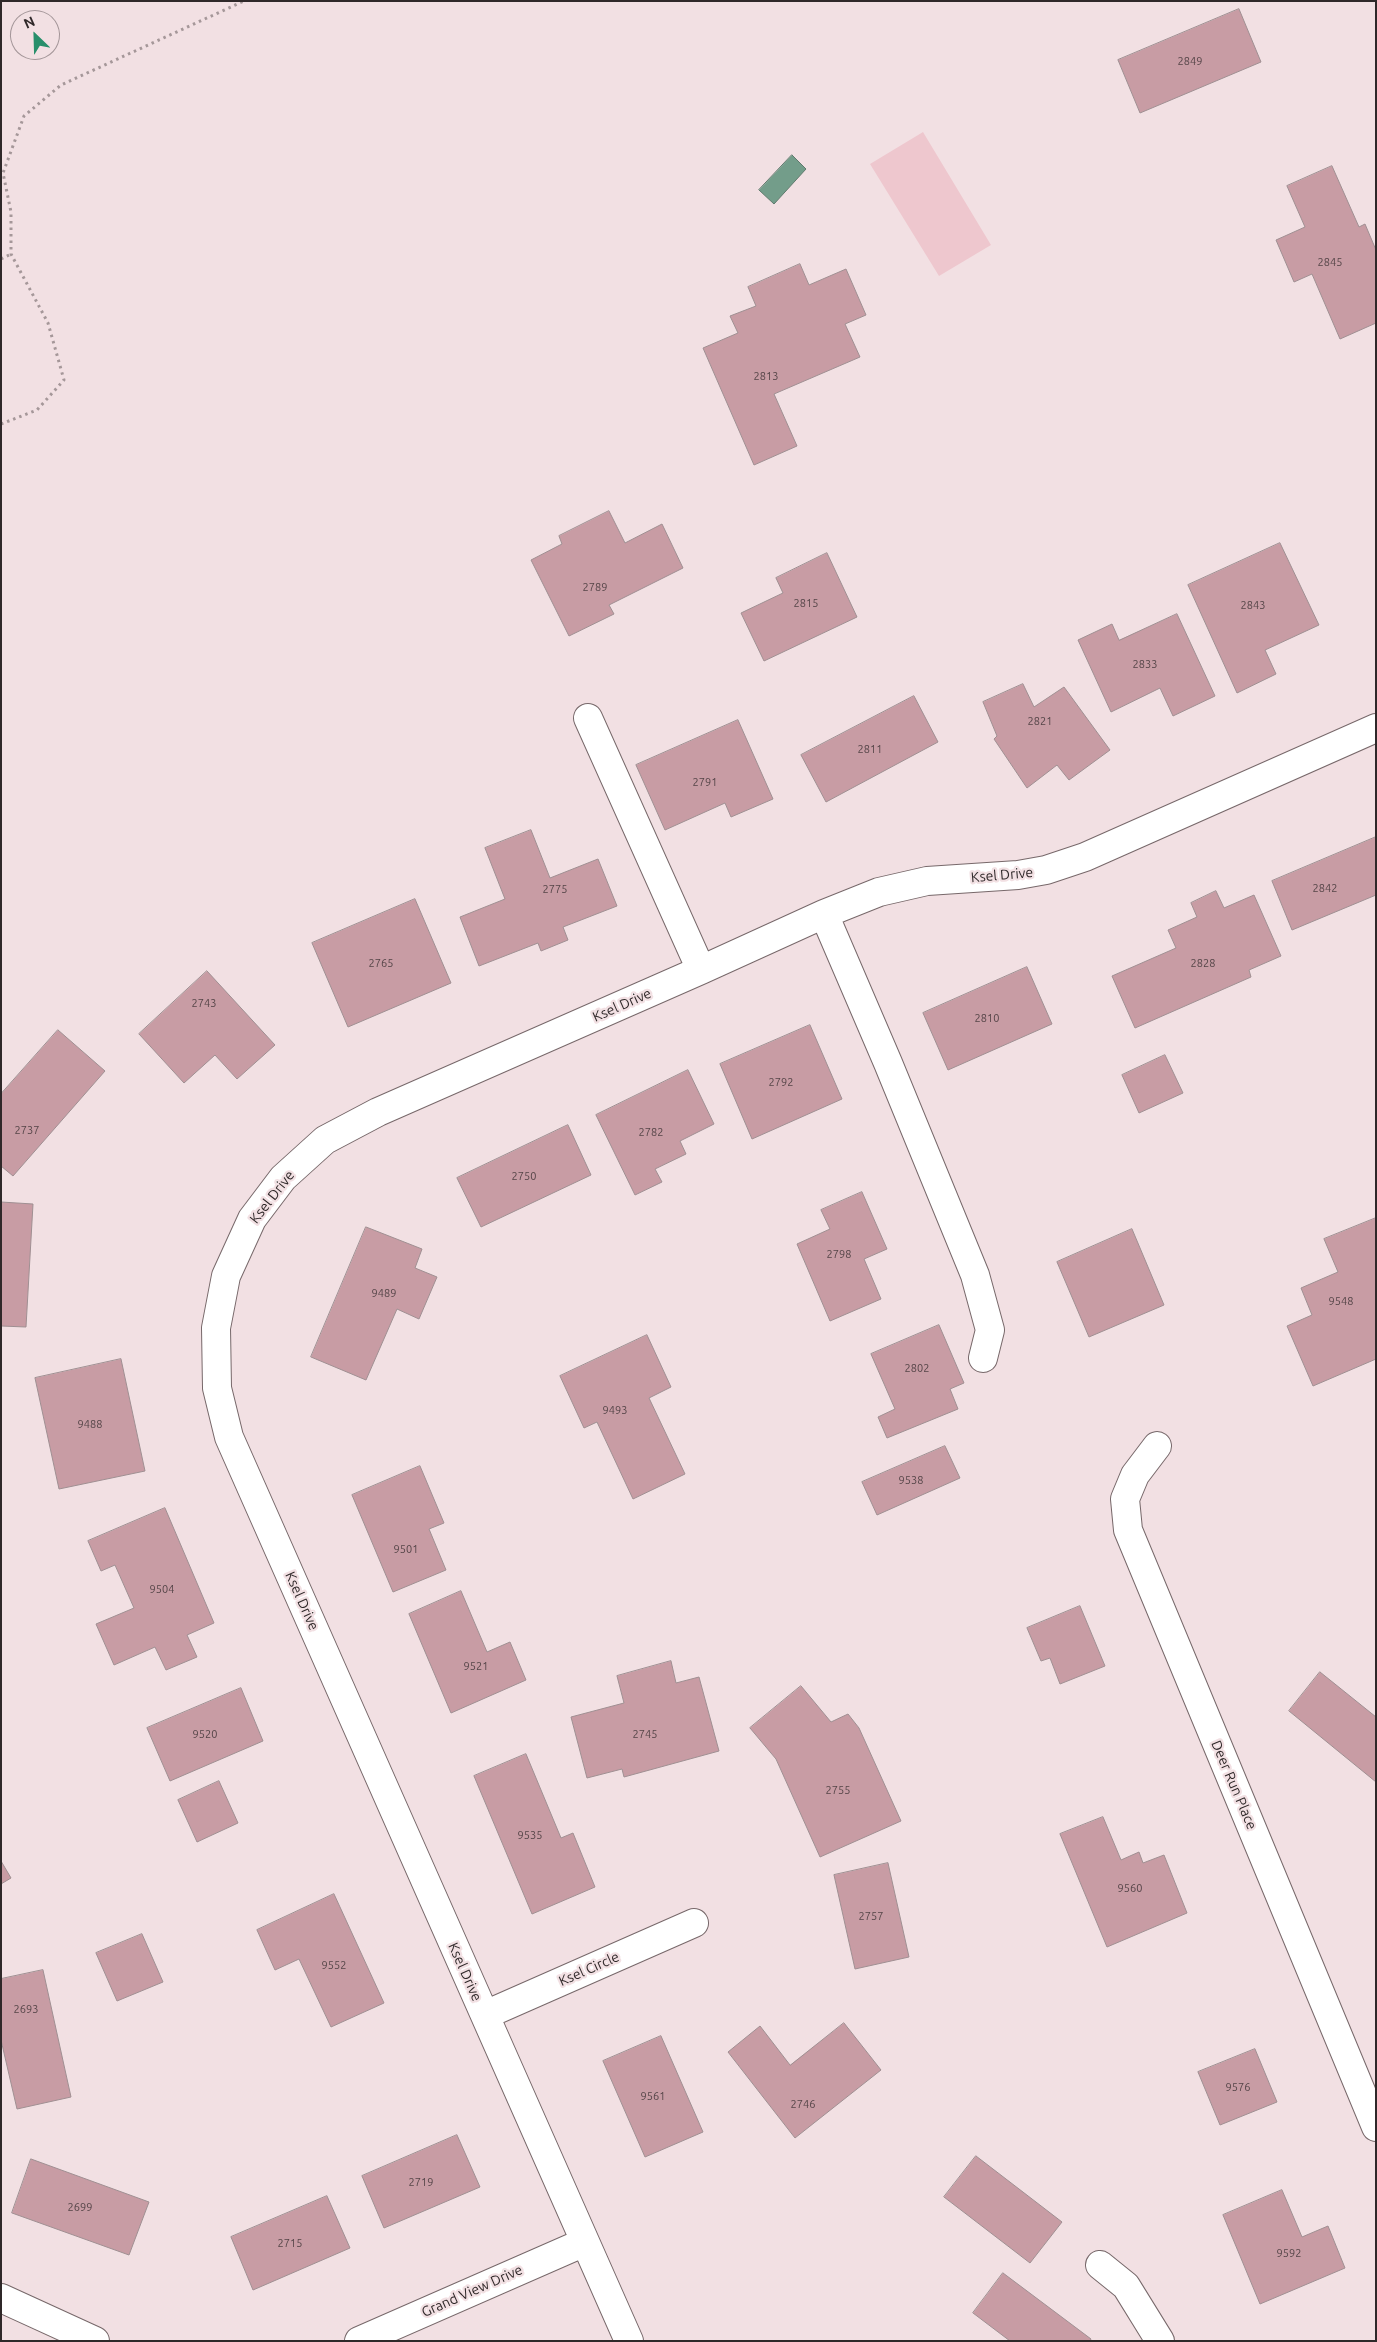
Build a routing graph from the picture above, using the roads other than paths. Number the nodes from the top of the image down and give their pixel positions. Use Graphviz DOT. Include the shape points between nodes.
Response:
graph roads {
  1 [pos="588,718"];
  2 [pos="1376,728"];
  3 [pos="824,914"];
  4 [pos="701,970"];
  5 [pos="983,1358"];
  6 [pos="1156,1446"];
  7 [pos="694,1923"];
  8 [pos="485,2015"];
  9 [pos="1376,2127"];
  10 [pos="585,2242"];
  11 [pos="1100,2264"];
  12 [pos="1,2298"];
  13 [pos="95,2341"];
  14 [pos="360,2341"];
  15 [pos="629,2341"];
  16 [pos="1160,2341"];
  1 -- 4 [label="street"];
  2 -- 3 [label="street, Ksel Drive" via="1085,857 1018,875 927,881 879,892"];
  3 -- 4 [label="street, Ksel Drive"];
  3 -- 5 [label="street" via="975,1275 990,1330"];
  4 -- 8 [label="street, Ksel Drive" via="378,1112 325,1140 284,1178 252,1219 226,1276 216,1328 217,1388 229,1436"];
  6 -- 9 [label="street, Deer Run Place" via="1135,1475 1125,1499 1128,1530"];
  7 -- 8 [label="street, Ksel Circle"];
  8 -- 10 [label="street, Ksel Drive"];
  10 -- 14 [label="street, Grand View Drive"];
  10 -- 15 [label="street, Ksel Drive"];
  11 -- 16 [label="street" via="1126,2286"];
  12 -- 13 [label="street"];
}
